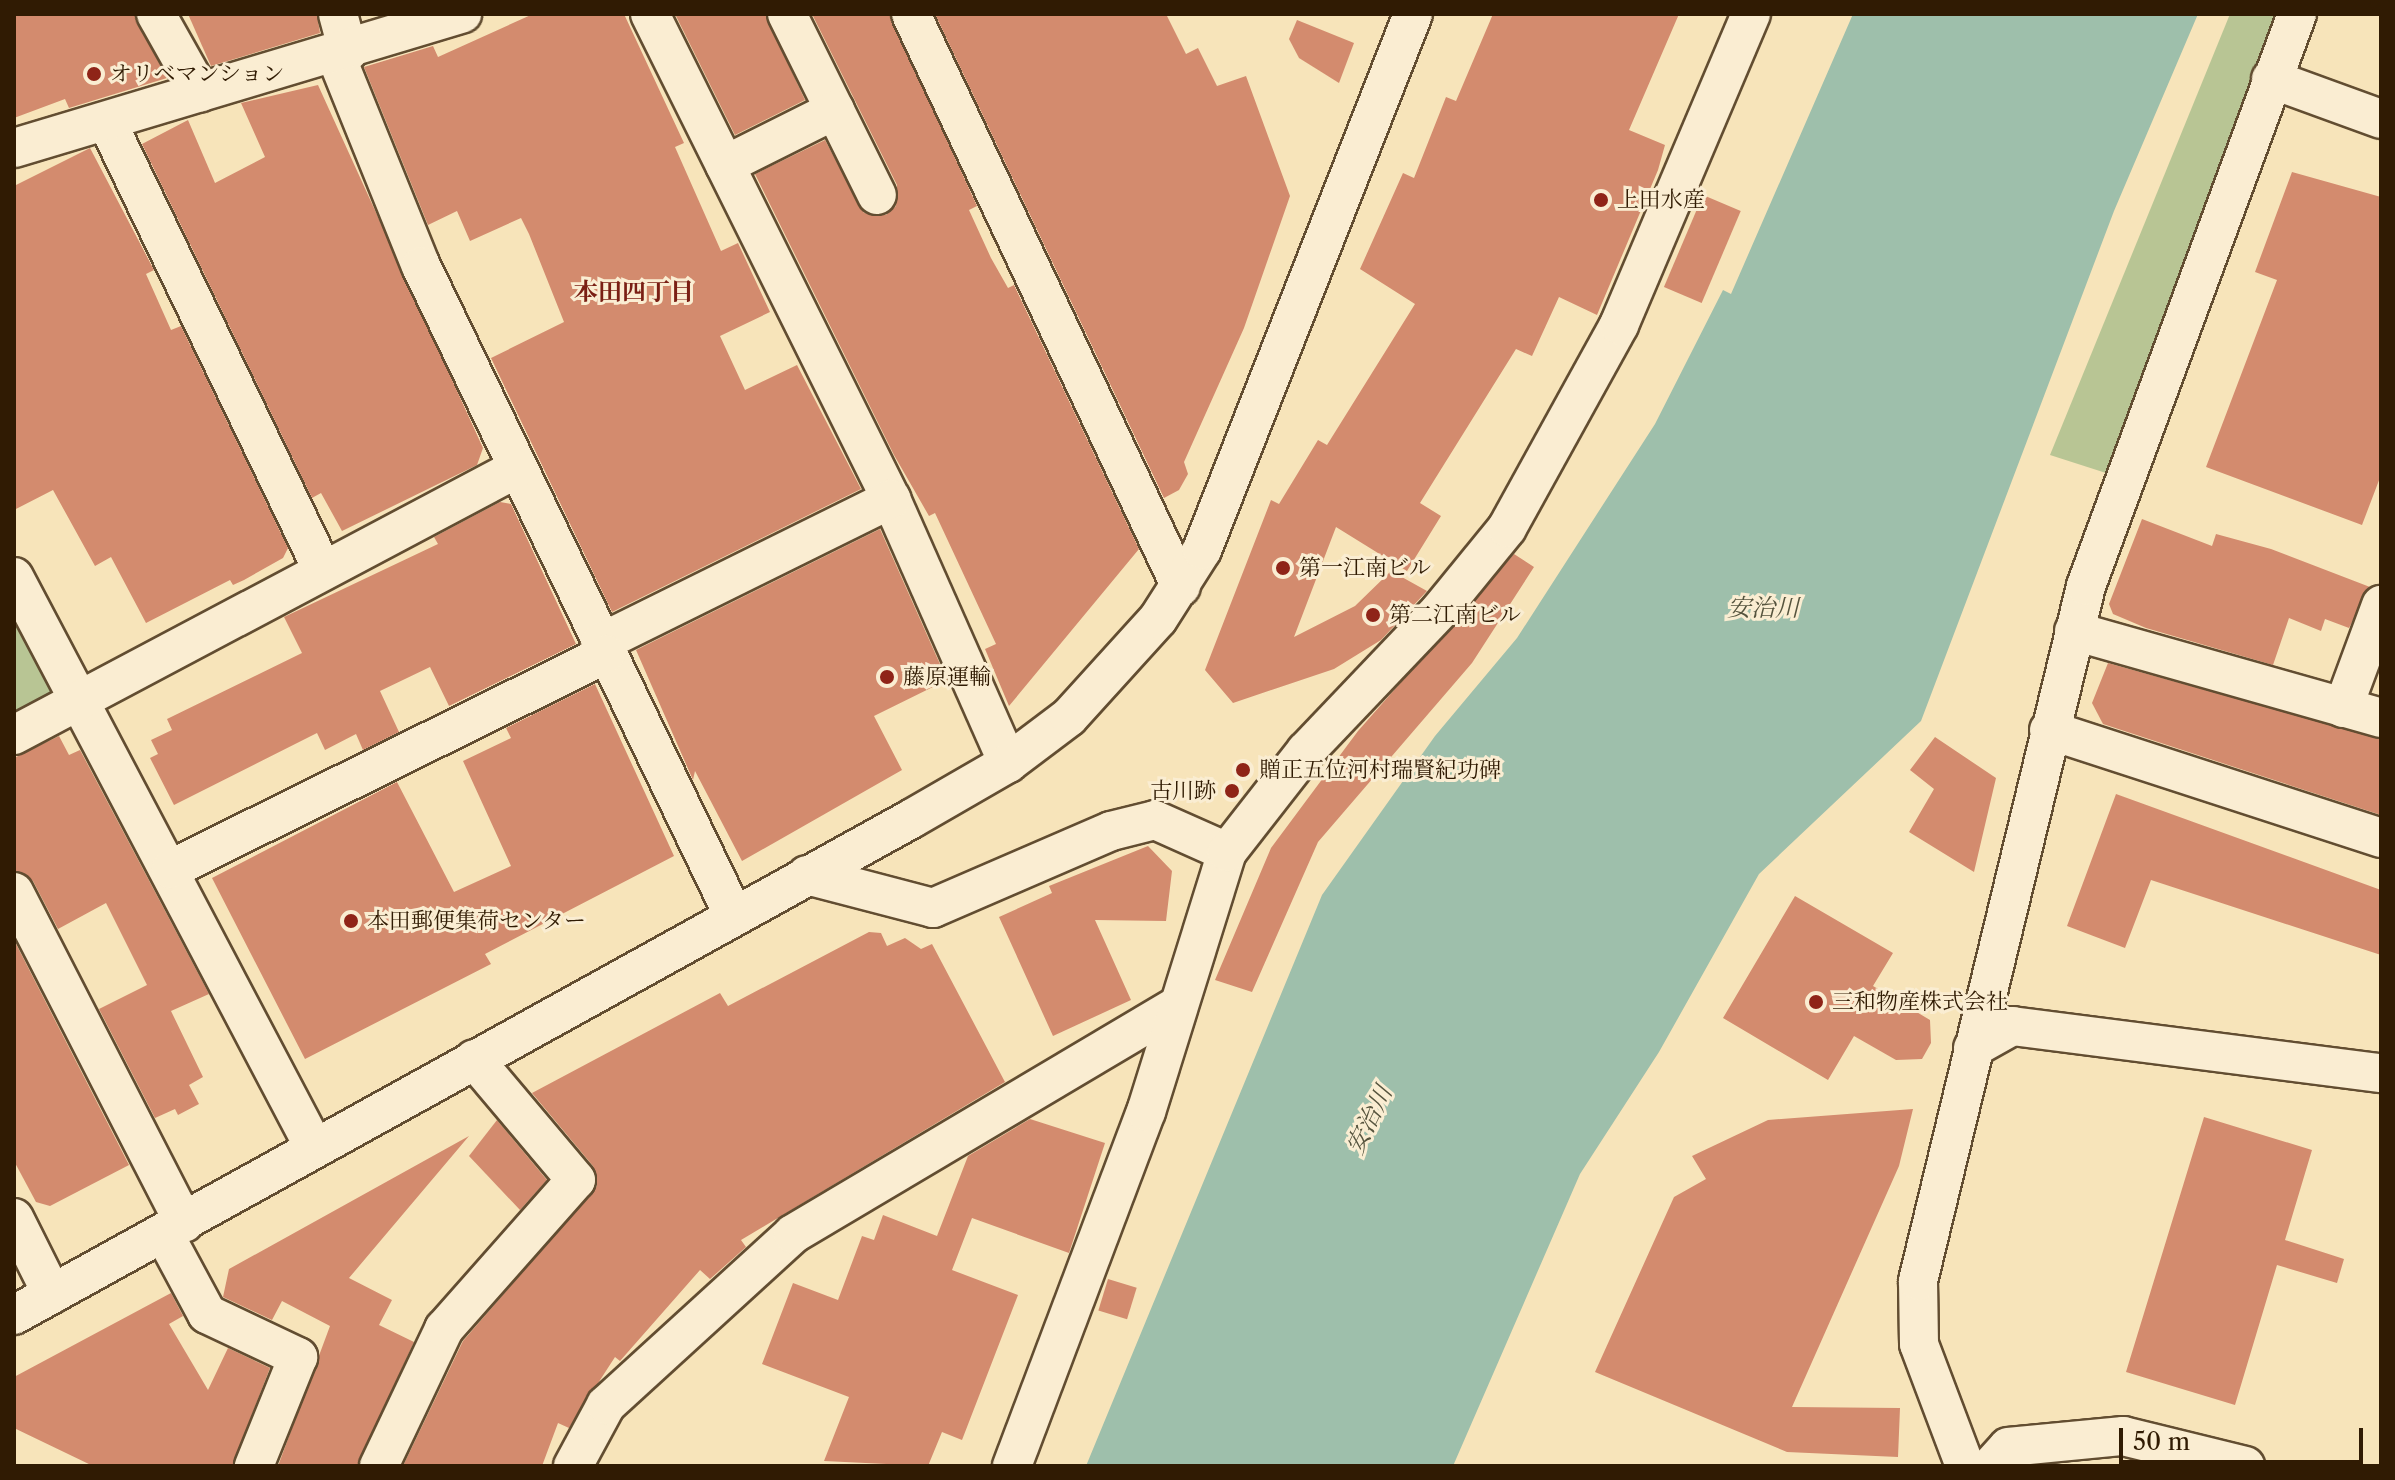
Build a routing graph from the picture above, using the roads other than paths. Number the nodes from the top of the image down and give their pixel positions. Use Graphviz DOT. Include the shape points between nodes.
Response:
graph roads {
  1 [pos="156,14"];
  2 [pos="338,14"];
  3 [pos="462,14"];
  4 [pos="650,14"];
  5 [pos="787,14"];
  6 [pos="911,14"];
  7 [pos="1413,14"];
  8 [pos="1751,14"];
  9 [pos="2297,14"];
  10 [pos="342,54"];
  11 [pos="2271,79"];
  12 [pos="200,92"];
  13 [pos="835,110"];
  14 [pos="2381,119"];
  15 [pos="107,122"];
  16 [pos="14,148"];
  17 [pos="725,165"];
  18 [pos="877,195"];
  19 [pos="516,469"];
  20 [pos="891,499"];
  21 [pos="321,567"];
  22 [pos="14,577"];
  23 [pos="1181,587"];
  24 [pos="2381,605"];
  25 [pos="2074,631"];
  26 [pos="603,648"];
  27 [pos="82,699"];
  28 [pos="2343,708"];
  29 [pos="2381,718"];
  30 [pos="2049,730"];
  31 [pos="14,735"];
  32 [pos="1008,763"];
  33 [pos="2381,838"];
  34 [pos="1227,852"];
  35 [pos="171,869"];
  36 [pos="807,875"];
  37 [pos="14,892"];
  38 [pos="734,916"];
  39 [pos="1175,1007"];
  40 [pos="1973,1048"];
  41 [pos="474,1059"];
  42 [pos="2381,1073"];
  43 [pos="314,1147"];
  44 [pos="14,1218"];
  45 [pos="174,1228"];
  46 [pos="52,1294"];
  47 [pos="14,1315"];
  48 [pos="254,1466"];
  49 [pos="379,1466"];
  50 [pos="573,1466"];
  51 [pos="1012,1466"];
  52 [pos="1965,1466"];
  53 [pos="1991,1466"];
  54 [pos="2245,1466"];
  1 -- 12 [label="street"];
  2 -- 10 [label="street"];
  3 -- 10 [label="street"];
  4 -- 17 [label="street"];
  5 -- 13 [label="street"];
  6 -- 23 [label="street"];
  7 -- 23 [label="street" via="1214,522"];
  8 -- 34 [label="street" via="1619,325 1507,528 1441,609 1306,751"];
  9 -- 11 [label="street"];
  10 -- 12 [label="street"];
  10 -- 19 [label="street"];
  11 -- 14 [label="street"];
  11 -- 25 [label="street"];
  12 -- 15 [label="street"];
  13 -- 17 [label="street"];
  13 -- 18 [label="street"];
  15 -- 16 [label="street"];
  15 -- 21 [label="street"];
  17 -- 20 [label="street"];
  19 -- 21 [label="street"];
  19 -- 26 [label="street"];
  20 -- 26 [label="street"];
  20 -- 32 [label="street"];
  21 -- 27 [label="street"];
  22 -- 27 [label="street"];
  23 -- 32 [label="street" via="1099,687"];
  24 -- 28 [label="street"];
  25 -- 28 [label="street"];
  25 -- 30 [label="street"];
  26 -- 35 [label="street"];
  26 -- 38 [label="street"];
  27 -- 31 [label="street"];
  27 -- 35 [label="street"];
  28 -- 29 [label="street"];
  30 -- 33 [label="street"];
  30 -- 40 [label="street"];
  32 -- 36 [label="street"];
  34 -- 36 [label="street" via="1155,820 1111,831 933,908"];
  34 -- 39 [label="street"];
  35 -- 43 [label="street"];
  36 -- 38 [label="street"];
  37 -- 45 [label="street"];
  38 -- 41 [label="street"];
  39 -- 50 [label="street" via="793,1234 606,1405"];
  39 -- 51 [label="street" via="1146,1112"];
  40 -- 42 [label="street" via="2012,1026"];
  40 -- 52 [label="street" via="1916,1308 1919,1344"];
  41 -- 43 [label="street"];
  41 -- 49 [label="street" via="576,1180 444,1329"];
  43 -- 45 [label="street"];
  44 -- 46 [label="street"];
  45 -- 46 [label="street"];
  45 -- 48 [label="street" via="207,1314 298,1357"];
  46 -- 47 [label="street"];
  53 -- 54 [label="street" via="2008,1447 2123,1436"];
}
